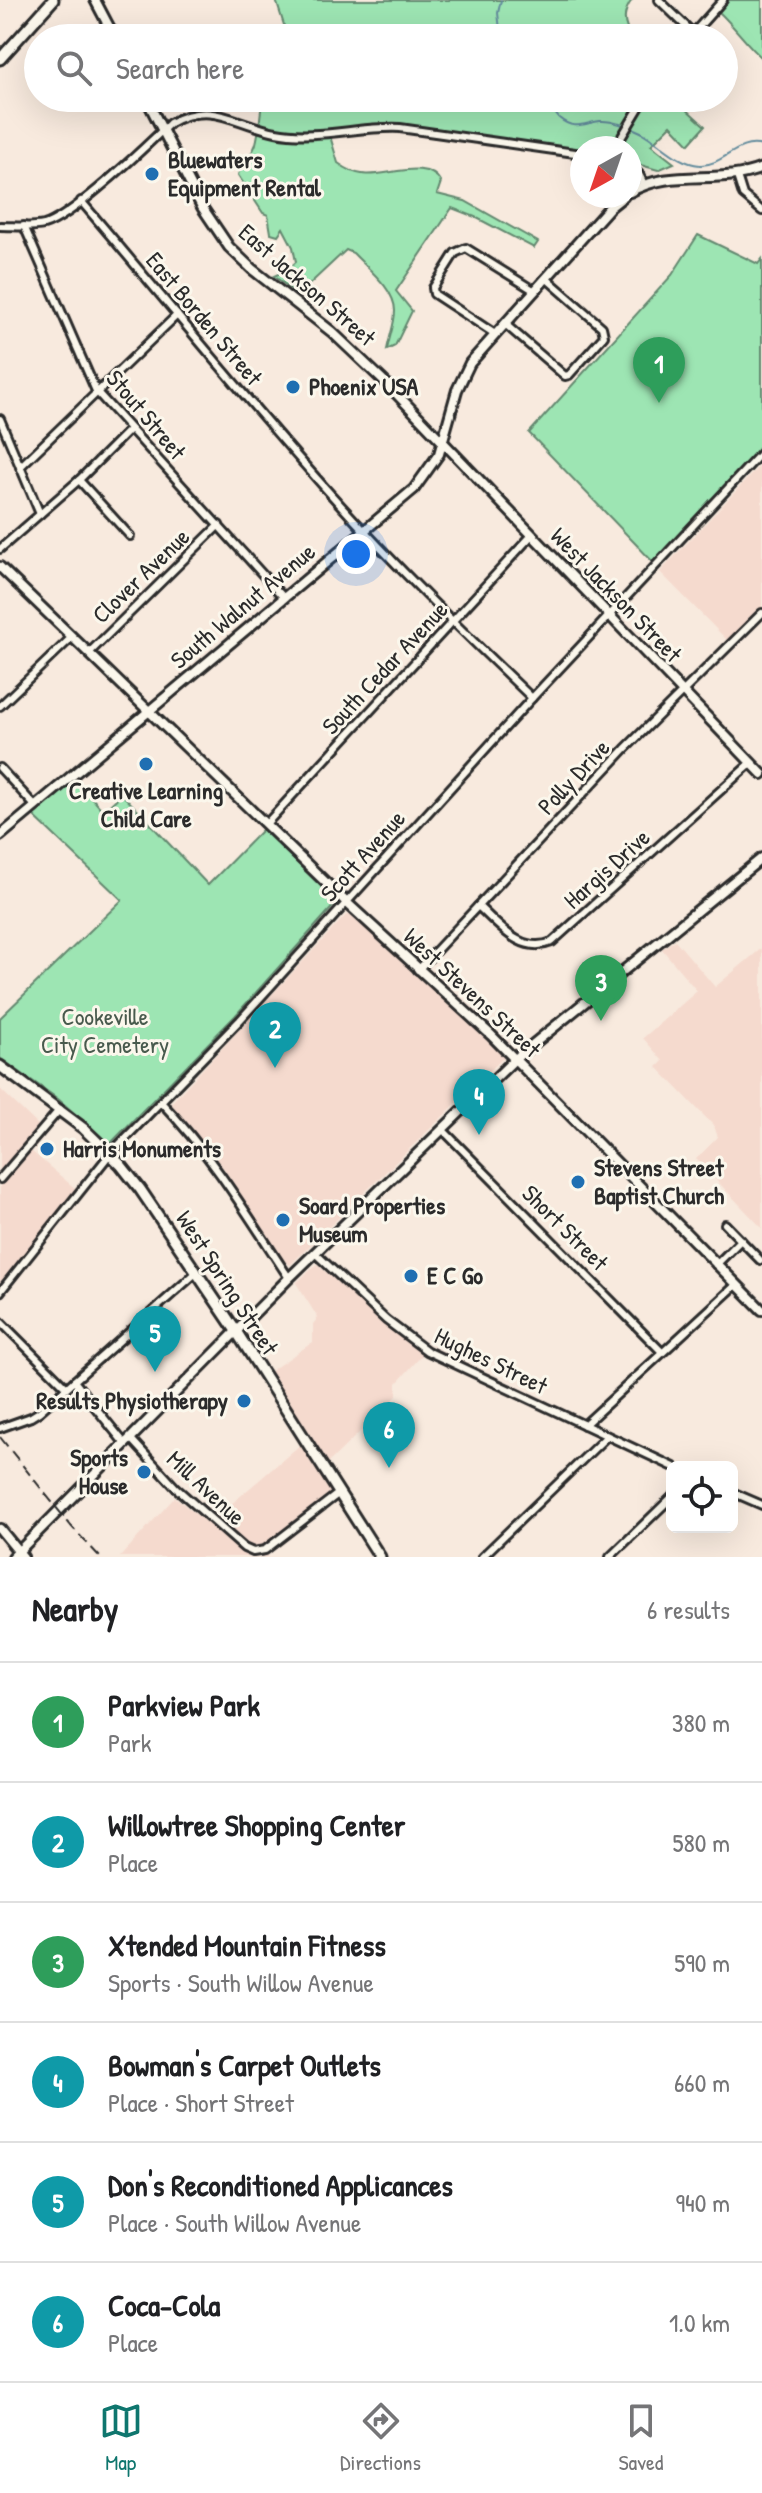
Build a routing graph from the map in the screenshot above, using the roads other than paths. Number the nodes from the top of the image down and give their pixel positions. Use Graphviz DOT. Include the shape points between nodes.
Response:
graph roads {
  1 [pos="53,0"];
  2 [pos="95,0"];
  3 [pos="659,0"];
  4 [pos="723,0"];
  5 [pos="31,24"];
  6 [pos="108,24"];
  7 [pos="680,24"];
  8 [pos="702,24"];
  9 [pos="24,32"];
  10 [pos="0,59"];
  11 [pos="153,112"];
  12 [pos="201,112"];
  13 [pos="212,112"];
  14 [pos="636,112"];
  15 [pos="163,130"];
  16 [pos="622,136"];
  17 [pos="570,152"];
  18 [pos="762,168"];
  19 [pos="737,176"];
  20 [pos="642,180"];
  21 [pos="644,184"];
  22 [pos="81,201"];
  23 [pos="609,208"];
  24 [pos="762,211"];
  25 [pos="0,226"];
  26 [pos="24,226"];
  27 [pos="546,278"];
  28 [pos="535,291"];
  29 [pos="177,315"];
  30 [pos="505,324"];
  31 [pos="495,334"];
  32 [pos="96,391"];
  33 [pos="0,419"];
  34 [pos="130,429"];
  35 [pos="443,441"];
  36 [pos="762,452"];
  37 [pos="20,467"];
  38 [pos="79,480"];
  39 [pos="40,514"];
  40 [pos="219,525"];
  41 [pos="365,531"];
  42 [pos="130,536"];
  43 [pos="531,536"];
  44 [pos="0,549"];
  45 [pos="0,567"];
  46 [pos="284,598"];
  47 [pos="762,613"];
  48 [pos="610,616"];
  49 [pos="453,621"];
  50 [pos="72,637"];
  51 [pos="89,653"];
  52 [pos="682,693"];
  53 [pos="532,698"];
  54 [pos="0,706"];
  55 [pos="149,710"];
  56 [pos="751,763"];
  57 [pos="0,768"];
  58 [pos="762,774"];
  59 [pos="35,806"];
  60 [pos="266,824"];
  61 [pos="0,836"];
  62 [pos="762,858"];
  63 [pos="346,902"];
  64 [pos="478,906"];
  65 [pos="418,970"];
  66 [pos="515,1059"];
  67 [pos="0,1066"];
  68 [pos="161,1102"];
  69 [pos="60,1109"];
  70 [pos="442,1129"];
  71 [pos="110,1154"];
  72 [pos="0,1179"];
  73 [pos="725,1224"];
  74 [pos="741,1240"];
  75 [pos="315,1253"];
  76 [pos="760,1260"];
  77 [pos="716,1265"];
  78 [pos="197,1272"];
  79 [pos="289,1278"];
  80 [pos="736,1285"];
  81 [pos="0,1292"];
  82 [pos="762,1310"];
  83 [pos="0,1321"];
  84 [pos="236,1331"];
  85 [pos="662,1352"];
  86 [pos="74,1381"];
  87 [pos="66,1387"];
  88 [pos="584,1425"];
  89 [pos="0,1428"];
  90 [pos="607,1436"];
  91 [pos="128,1442"];
  92 [pos="666,1463"];
  93 [pos="339,1493"];
  94 [pos="738,1495"];
  95 [pos="666,1503"];
  96 [pos="762,1505"];
  97 [pos="0,1529"];
  98 [pos="18,1555"];
  99 [pos="380,1557"];
  100 [pos="482,1557"];
  101 [pos="610,1557"];
  1 -- 5 [label="main road"];
  2 -- 6 [label="street"];
  3 -- 7 [label="street"];
  4 -- 8 [label="street"];
  9 -- 10 [label="main road"];
  11 -- 15 [label="street, East Jackson Street"];
  12 -- 15 [label="street" via="186,114"];
  13 -- 17 [label="street" via="278,133 400,128"];
  14 -- 16 [label="street"];
  15 -- 22 [label="street"];
  15 -- 35 [label="street, East Jackson Street" via="229,247 332,332"];
  18 -- 19 [label="street"];
  19 -- 21 [label="street" via="677,177"];
  19 -- 24 [label="street" via="743,195"];
  20 -- 21 [label="street"];
  22 -- 26 [label="street" via="53,221"];
  22 -- 29 [label="street, East Borden Street"];
  23 -- 27 [label="street, South Walnut Avenue"];
  25 -- 26 [label="street"];
  26 -- 32 [label="street, Stout Street"];
  27 -- 28 [label="street, South Walnut Avenue"];
  27 -- 30 [label="street" via="602,327 604,336 565,376"];
  28 -- 30 [label="street, South Walnut Avenue"];
  28 -- 31 [label="street" via="466,248 455,253 434,294"];
  29 -- 32 [label="street"];
  29 -- 41 [label="street, East Borden Street"];
  30 -- 31 [label="street, South Walnut Avenue"];
  31 -- 35 [label="street, South Walnut Avenue" via="462,377"];
  32 -- 34 [label="street, Stout Street"];
  32 -- 37 [label="street"];
  33 -- 37 [label="street"];
  34 -- 38 [label="street"];
  34 -- 40 [label="street, Stout Street"];
  35 -- 41 [label="street, South Walnut Avenue" via="422,480"];
  35 -- 43 [label="street, West Jackson Street"];
  36 -- 48 [label="street, Scott Avenue"];
  37 -- 39 [label="street"];
  38 -- 39 [label="street"];
  38 -- 42 [label="street"];
  39 -- 44 [label="street"];
  40 -- 46 [label="street, Stout Street"];
  40 -- 51 [label="street, Clover Avenue"];
  41 -- 46 [label="street, South Walnut Avenue"];
  41 -- 49 [label="street, East Borden Street"];
  43 -- 48 [label="street, West Jackson Street"];
  43 -- 49 [label="street, South Cedar Avenue"];
  45 -- 50 [label="street, West Stevens Street"];
  46 -- 55 [label="street, South Walnut Avenue"];
  47 -- 52 [label="street, Polly Drive"];
  48 -- 52 [label="street, West Jackson Street"];
  48 -- 53 [label="street, Scott Avenue"];
  49 -- 53 [label="street, East Borden Street"];
  49 -- 60 [label="street, South Cedar Avenue"];
  50 -- 51 [label="street, West Stevens Street"];
  50 -- 54 [label="street, Clover Avenue"];
  51 -- 55 [label="street, West Stevens Street"];
  52 -- 56 [label="street, West Jackson Street"];
  52 -- 64 [label="street, Polly Drive"];
  53 -- 63 [label="street, Scott Avenue"];
  55 -- 59 [label="street, South Walnut Avenue"];
  55 -- 60 [label="street, West Stevens Street"];
  56 -- 58 [label="street, West Jackson Street"];
  56 -- 64 [label="street, Hargis Drive" via="552,942 522,943"];
  57 -- 59 [label="street"];
  59 -- 61 [label="street, South Walnut Avenue"];
  60 -- 63 [label="street, West Stevens Street"];
  62 -- 66 [label="street"];
  63 -- 65 [label="street, West Stevens Street"];
  63 -- 68 [label="street, Scott Avenue"];
  64 -- 65 [label="street, Polly Drive"];
  65 -- 66 [label="street, West Stevens Street"];
  66 -- 70 [label="street"];
  66 -- 77 [label="street, West Stevens Street"];
  67 -- 69 [label="main road, West Spring Street"];
  68 -- 71 [label="street, Scott Avenue"];
  68 -- 79 [label="street" via="188,1130"];
  69 -- 71 [label="main road, West Spring Street"];
  69 -- 72 [label="street"];
  70 -- 75 [label="street"];
  70 -- 85 [label="street, Short Street"];
  71 -- 78 [label="main road, West Spring Street"];
  71 -- 81 [label="street, Scott Avenue"];
  73 -- 74 [label="street"];
  74 -- 76 [label="street"];
  74 -- 77 [label="street"];
  75 -- 79 [label="street"];
  75 -- 88 [label="street, Hughes Street" via="427,1351"];
  77 -- 80 [label="street, West Stevens Street"];
  78 -- 84 [label="main road, West Spring Street"];
  78 -- 86 [label="street"];
  79 -- 84 [label="street"];
  80 -- 82 [label="street, West Stevens Street"];
  80 -- 85 [label="street"];
  83 -- 87 [label="street"];
  84 -- 91 [label="street"];
  84 -- 93 [label="main road, West Spring Street"];
  85 -- 88 [label="street"];
  86 -- 87 [label="street"];
  86 -- 91 [label="street"];
  87 -- 89 [label="street" via="31,1417"];
  88 -- 90 [label="street, Hughes Street"];
  90 -- 92 [label="street, Hughes Street"];
  90 -- 100 [label="street"];
  91 -- 93 [label="street, Mill Avenue" via="253,1552 265,1550"];
  91 -- 98 [label="street"];
  93 -- 99 [label="main road, West Spring Street"];
  94 -- 96 [label="street"];
  95 -- 101 [label="street"];
  97 -- 98 [label="street"];
}
